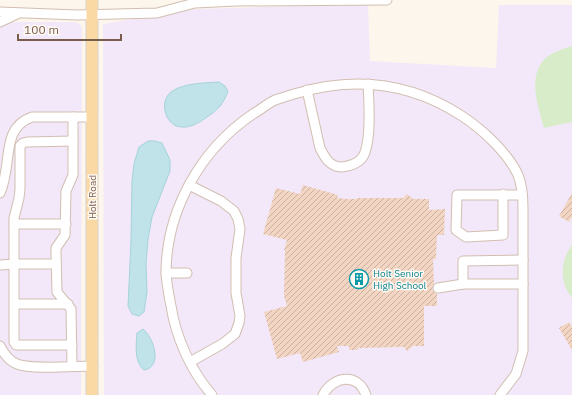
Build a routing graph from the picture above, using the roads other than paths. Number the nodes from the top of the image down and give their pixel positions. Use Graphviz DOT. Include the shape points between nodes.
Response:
graph roads {
  1 [pos="92,0"];
  2 [pos="387,0"];
  3 [pos="236,1"];
  4 [pos="0,12"];
  5 [pos="18,13"];
  6 [pos="92,15"];
  7 [pos="0,22"];
  8 [pos="368,84"];
  9 [pos="307,90"];
  10 [pos="73,117"];
  11 [pos="92,117"];
  12 [pos="73,141"];
  13 [pos="189,185"];
  14 [pos="0,193"];
  15 [pos="503,194"];
  16 [pos="522,194"];
  17 [pos="14,224"];
  18 [pos="66,224"];
  19 [pos="523,260"];
  20 [pos="14,264"];
  21 [pos="56,264"];
  22 [pos="0,265"];
  23 [pos="166,273"];
  24 [pos="187,273"];
  25 [pos="463,284"];
  26 [pos="523,284"];
  27 [pos="438,288"];
  28 [pos="15,304"];
  29 [pos="68,304"];
  30 [pos="72,345"];
  31 [pos="0,346"];
  32 [pos="190,362"];
  33 [pos="72,366"];
  34 [pos="93,366"];
  35 [pos="92,395"];
  36 [pos="212,395"];
  37 [pos="323,395"];
  38 [pos="366,395"];
  39 [pos="500,395"];
  1 -- 6 [label="main road, Holt Road"];
  2 -- 3 [label="street"];
  3 -- 6 [label="street" via="195,3 157,13"];
  4 -- 5 [label="street"];
  5 -- 6 [label="street"];
  5 -- 7 [label="street"];
  6 -- 11 [label="main road, Holt Road"];
  8 -- 9 [label="street" via="331,85"];
  8 -- 9 [label="street" via="366,149 357,163 350,166 339,167 330,164 324,156"];
  8 -- 16 [label="street" via="414,92 468,120 496,145 511,163 518,176"];
  9 -- 13 [label="street" via="275,100 230,131 211,151"];
  10 -- 11 [label="street"];
  10 -- 12 [label="street"];
  10 -- 14 [label="street" via="32,117 23,119 9,130 5,138 3,186"];
  11 -- 34 [label="main road, Holt Road"];
  12 -- 17 [label="street" via="27,142 20,146 19,198"];
  12 -- 18 [label="street" via="73,175 66,191"];
  13 -- 23 [label="street" via="173,226"];
  13 -- 32 [label="street" via="234,210 240,229 236,258 236,293 240,323 235,334"];
  15 -- 15 [label="street" via="457,195 456,230 466,237 503,235"];
  15 -- 16 [label="street"];
  16 -- 19 [label="street"];
  17 -- 18 [label="street"];
  17 -- 20 [label="street"];
  18 -- 21 [label="street" via="64,235 56,248"];
  19 -- 25 [label="street" via="464,261"];
  19 -- 26 [label="street"];
  20 -- 21 [label="street"];
  20 -- 22 [label="street"];
  20 -- 28 [label="street"];
  21 -- 29 [label="street" via="57,292"];
  23 -- 24 [label="street"];
  23 -- 32 [label="street" via="172,315 179,340"];
  25 -- 26 [label="street"];
  25 -- 27 [label="street"];
  26 -- 39 [label="street" via="523,351 516,374"];
  28 -- 29 [label="street"];
  28 -- 30 [label="street" via="15,344"];
  29 -- 30 [label="street" via="71,309"];
  30 -- 33 [label="street"];
  31 -- 33 [label="street" via="7,357 18,364"];
  32 -- 36 [label="street" via="202,384"];
  33 -- 34 [label="street"];
  34 -- 35 [label="main road, Holt Road"];
  37 -- 38 [label="street" via="334,382 348,379 360,385"];
}
